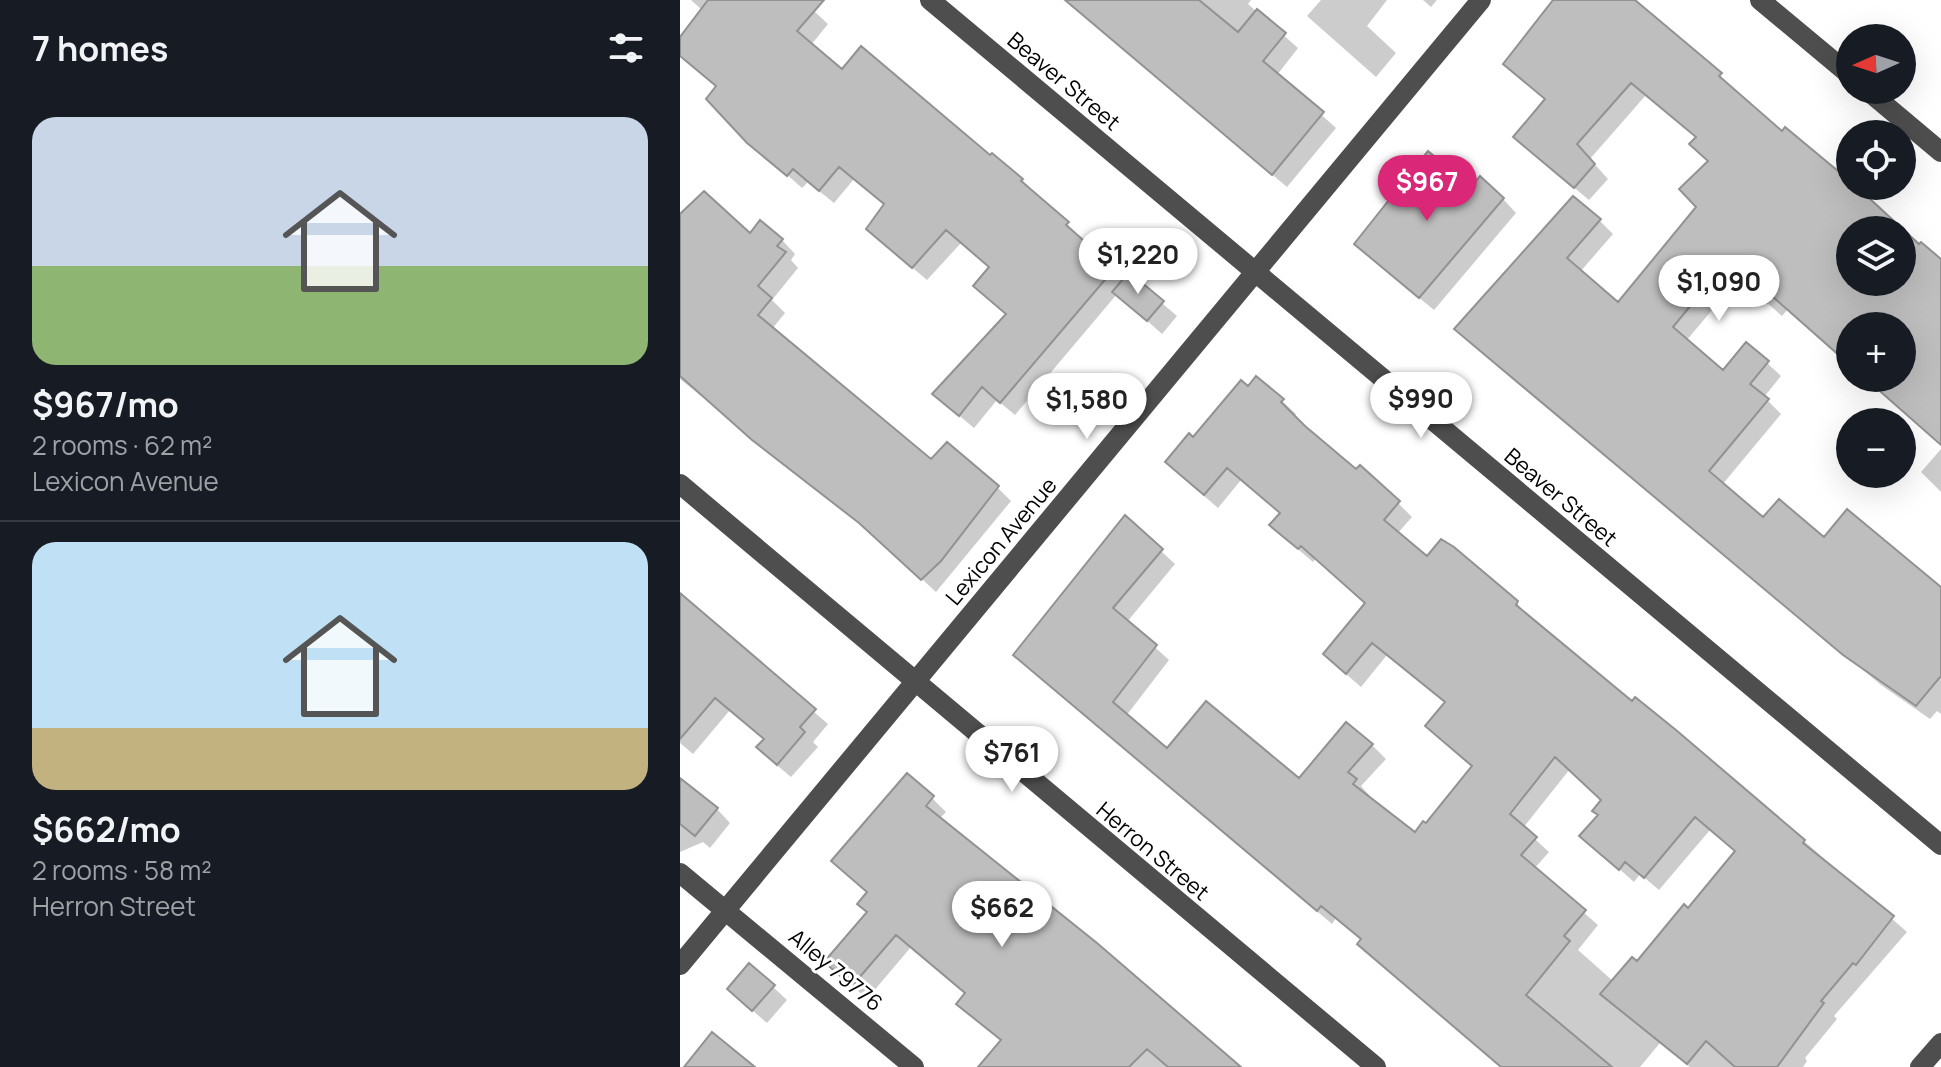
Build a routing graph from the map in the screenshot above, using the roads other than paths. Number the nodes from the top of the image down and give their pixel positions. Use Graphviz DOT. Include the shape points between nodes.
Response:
graph roads {
  1 [pos="930,0"];
  2 [pos="1481,0"];
  3 [pos="1760,0"];
  4 [pos="1836,63"];
  5 [pos="1884,104"];
  6 [pos="1941,152"];
  7 [pos="1254,273"];
  8 [pos="680,484"];
  9 [pos="914,683"];
  10 [pos="1941,845"];
  11 [pos="680,873"];
  12 [pos="726,910"];
  13 [pos="680,965"];
  14 [pos="1941,1043"];
  15 [pos="914,1067"];
  16 [pos="1376,1067"];
  17 [pos="1920,1067"];
  1 -- 7 [label="street, Beaver Street"];
  2 -- 7 [label="street, Lexicon Avenue"];
  3 -- 4 [label="street"];
  5 -- 6 [label="street"];
  7 -- 9 [label="street, Lexicon Avenue"];
  7 -- 10 [label="street, Beaver Street"];
  8 -- 9 [label="street, Herron Street"];
  9 -- 12 [label="street, Lexicon Avenue"];
  9 -- 16 [label="street, Herron Street"];
  11 -- 12 [label="street, Alley 79776"];
  12 -- 13 [label="street, Lexicon Avenue"];
  12 -- 15 [label="street, Alley 79776"];
  14 -- 17 [label="street"];
}
